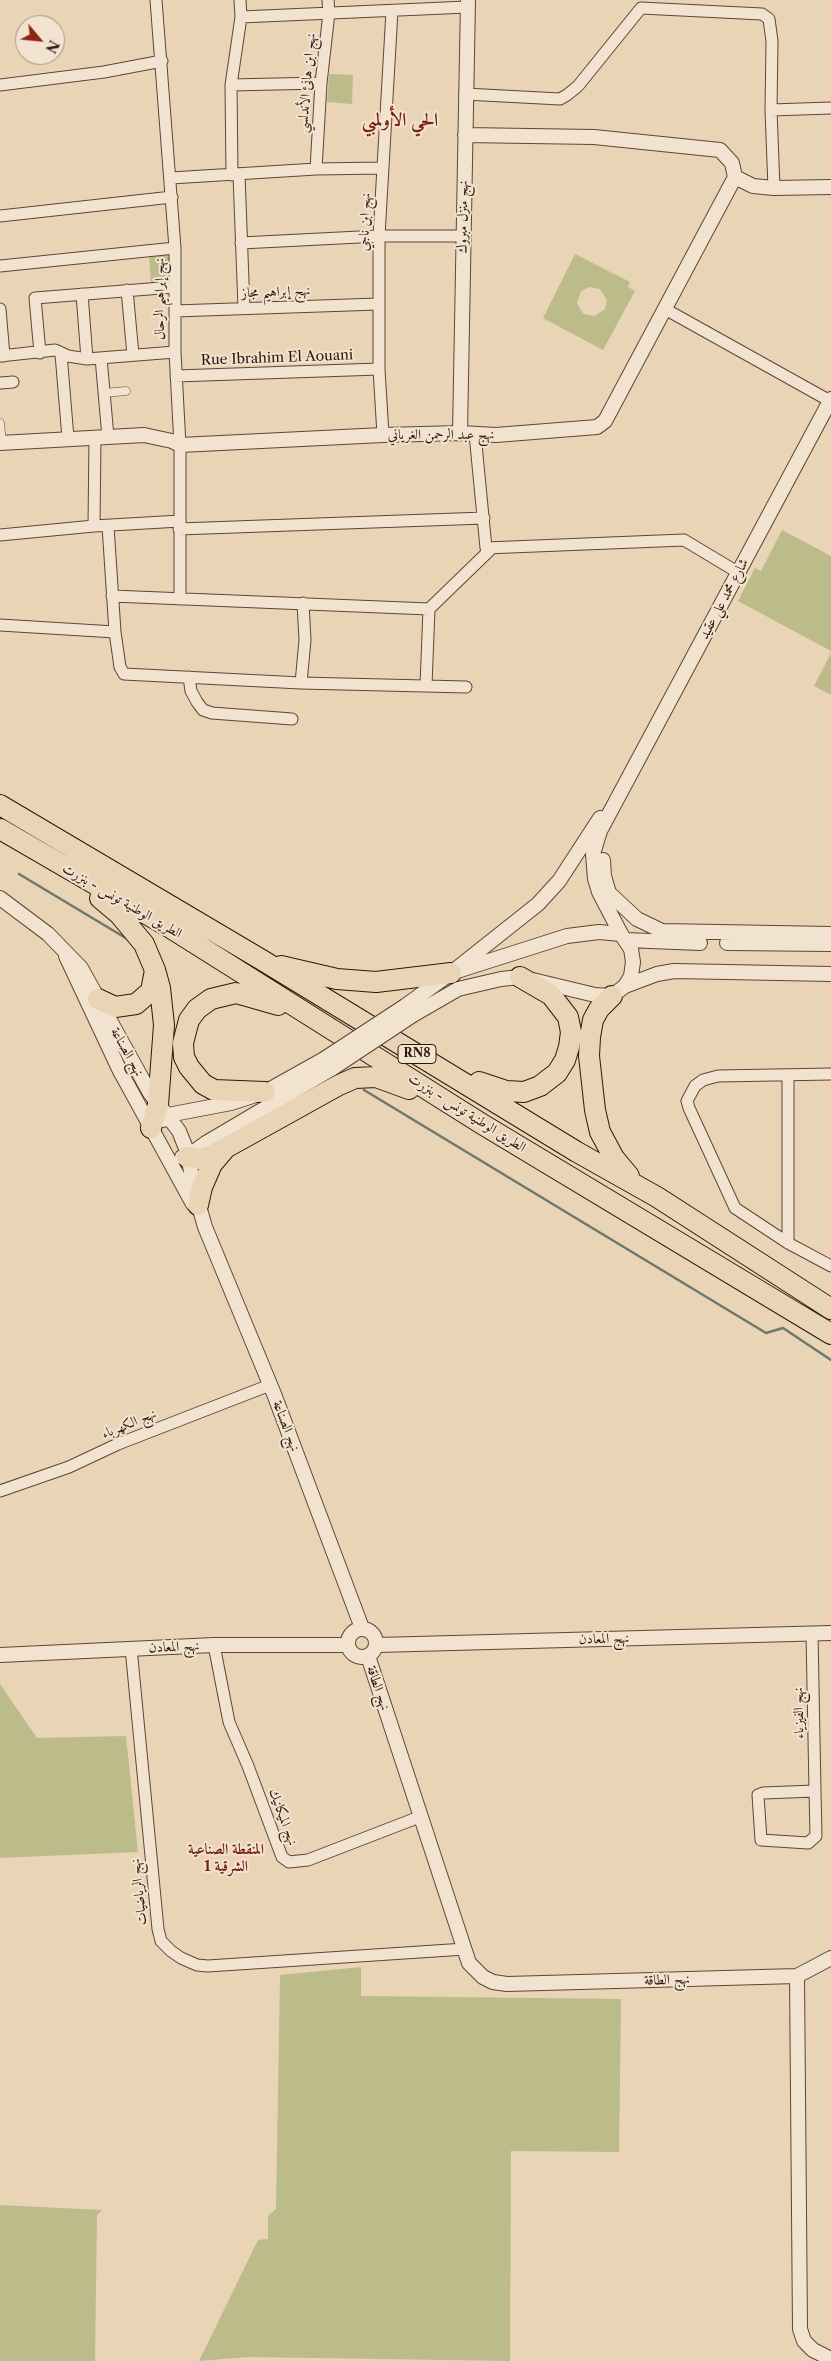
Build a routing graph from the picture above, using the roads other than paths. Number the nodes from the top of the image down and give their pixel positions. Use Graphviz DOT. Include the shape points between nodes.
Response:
graph roads {
  1 [pos="156,0"];
  2 [pos="240,0"];
  3 [pos="328,0"];
  4 [pos="467,4"];
  5 [pos="641,4"];
  6 [pos="724,6"];
  7 [pos="392,11"];
  8 [pos="329,13"];
  9 [pos="241,17"];
  10 [pos="162,61"];
  11 [pos="321,83"];
  12 [pos="0,85"];
  13 [pos="231,85"];
  14 [pos="465,94"];
  15 [pos="831,108"];
  16 [pos="771,110"];
  17 [pos="465,135"];
  18 [pos="382,168"];
  19 [pos="316,169"];
  20 [pos="236,175"];
  21 [pos="735,177"];
  22 [pos="171,178"];
  23 [pos="831,187"];
  24 [pos="774,188"];
  25 [pos="172,197"];
  26 [pos="0,216"];
  27 [pos="379,236"];
  28 [pos="463,236"];
  29 [pos="241,243"];
  30 [pos="175,248"];
  31 [pos="0,266"];
  32 [pos="174,287"];
  33 [pos="128,290"];
  34 [pos="82,294"];
  35 [pos="378,304"];
  36 [pos="244,308"];
  37 [pos="665,309"];
  38 [pos="175,311"];
  39 [pos="0,315"];
  40 [pos="175,352"];
  41 [pos="40,353"];
  42 [pos="62,354"];
  43 [pos="133,355"];
  44 [pos="2,356"];
  45 [pos="101,358"];
  46 [pos="87,359"];
  47 [pos="379,369"];
  48 [pos="176,376"];
  49 [pos="13,382"];
  50 [pos="0,383"];
  51 [pos="126,391"];
  52 [pos="104,393"];
  53 [pos="830,400"];
  54 [pos="0,423"];
  55 [pos="460,433"];
  56 [pos="475,434"];
  57 [pos="383,435"];
  58 [pos="101,437"];
  59 [pos="68,438"];
  60 [pos="1,443"];
  61 [pos="180,445"];
  62 [pos="484,518"];
  63 [pos="180,525"];
  64 [pos="94,526"];
  65 [pos="108,526"];
  66 [pos="0,534"];
  67 [pos="492,548"];
  68 [pos="738,572"];
  69 [pos="112,596"];
  70 [pos="180,599"];
  71 [pos="303,603"];
  72 [pos="430,609"];
  73 [pos="0,625"];
  74 [pos="115,632"];
  75 [pos="189,677"];
  76 [pos="302,683"];
  77 [pos="426,685"];
  78 [pos="466,687"];
  79 [pos="292,719"];
  80 [pos="617,799"];
  81 [pos="0,805"];
  82 [pos="609,818"];
  83 [pos="0,829"];
  84 [pos="60,865"];
  85 [pos="0,898"];
  86 [pos="510,928"];
  87 [pos="831,934"];
  88 [pos="624,937"];
  89 [pos="831,944"];
  90 [pos="63,949"];
  91 [pos="262,960"];
  92 [pos="831,965"];
  93 [pos="156,970"];
  94 [pos="451,973"];
  95 [pos="831,974"];
  96 [pos="520,977"];
  97 [pos="422,978"];
  98 [pos="644,978"];
  99 [pos="619,991"];
  100 [pos="98,999"];
  101 [pos="409,1010"];
  102 [pos="314,1020"];
  103 [pos="328,1064"];
  104 [pos="448,1072"];
  105 [pos="831,1074"];
  106 [pos="788,1075"];
  107 [pos="265,1092"];
  108 [pos="163,1110"];
  109 [pos="482,1124"];
  110 [pos="154,1132"];
  111 [pos="228,1145"];
  112 [pos="165,1152"];
  113 [pos="187,1157"];
  114 [pos="657,1197"];
  115 [pos="198,1205"];
  116 [pos="205,1227"];
  117 [pos="788,1243"];
  118 [pos="831,1266"];
  119 [pos="831,1309"];
  120 [pos="831,1334"];
  121 [pos="270,1385"];
  122 [pos="0,1491"];
  123 [pos="362,1628"];
  124 [pos="812,1633"];
  125 [pos="831,1633"];
  126 [pos="377,1644"];
  127 [pos="214,1645"];
  128 [pos="348,1645"];
  129 [pos="131,1648"];
  130 [pos="0,1656"];
  131 [pos="368,1656"];
  132 [pos="815,1791"];
  133 [pos="422,1816"];
  134 [pos="465,1949"];
  135 [pos="831,1958"];
  136 [pos="797,1976"];
  137 [pos="831,2359"];
  1 -- 10 [label="street, نهج إبراهيم الرحال"];
  2 -- 9 [label="street"];
  3 -- 8 [label="street, نهج ابن هانئ الأندلسي"];
  4 -- 7 [label="street"];
  4 -- 14 [label="street, نهج منزل مبروك"];
  5 -- 6 [label="street"];
  5 -- 14 [label="street" via="578,86 567,95 560,98"];
  6 -- 16 [label="street" via="762,14 769,19 772,41"];
  7 -- 8 [label="street"];
  7 -- 18 [label="street, نهج ابن ناجي"];
  8 -- 9 [label="street"];
  8 -- 11 [label="street, نهج ابن هانئ الأندلسي"];
  9 -- 13 [label="street"];
  10 -- 12 [label="street"];
  10 -- 22 [label="street, نهج إبراهيم الرحال"];
  11 -- 13 [label="street"];
  11 -- 19 [label="street, نهج ابن هانئ الأندلسي"];
  13 -- 20 [label="street"];
  14 -- 17 [label="street, نهج منزل مبروك"];
  15 -- 16 [label="street"];
  16 -- 24 [label="street"];
  17 -- 21 [label="street" via="594,138 720,150 732,163"];
  17 -- 28 [label="street, نهج منزل مبروك"];
  18 -- 19 [label="street"];
  18 -- 27 [label="street, نهج ابن ناجي"];
  19 -- 20 [label="street"];
  20 -- 22 [label="street"];
  20 -- 29 [label="street"];
  21 -- 24 [label="street" via="752,186"];
  21 -- 37 [label="street, نهج عبد الرحمن الغرياني"];
  22 -- 25 [label="street, نهج إبراهيم الرحال"];
  23 -- 24 [label="street"];
  25 -- 26 [label="street"];
  25 -- 30 [label="street, نهج إبراهيم الرحال"];
  27 -- 28 [label="street"];
  27 -- 29 [label="street"];
  27 -- 35 [label="street, نهج ابن ناجي"];
  28 -- 55 [label="street, نهج منزل مبروك"];
  29 -- 36 [label="street"];
  30 -- 31 [label="street"];
  30 -- 32 [label="street, نهج إبراهيم الرحال"];
  32 -- 33 [label="street"];
  32 -- 38 [label="street, نهج إبراهيم الرحال"];
  33 -- 34 [label="street"];
  33 -- 43 [label="street"];
  34 -- 41 [label="street" via="35,298"];
  34 -- 46 [label="street"];
  35 -- 36 [label="street, نهج إبراهيم مجاز"];
  35 -- 47 [label="street, نهج ابن ناجي"];
  36 -- 38 [label="street, نهج إبراهيم مجاز"];
  37 -- 53 [label="street"];
  37 -- 56 [label="street, نهج عبد الرحمن الغرياني" via="605,421 597,427"];
  38 -- 40 [label="street, نهج إبراهيم الرحال"];
  39 -- 44 [label="street"];
  40 -- 43 [label="street"];
  40 -- 48 [label="street, نهج إبراهيم الرحال"];
  41 -- 42 [label="street" via="55,350"];
  41 -- 44 [label="street"];
  42 -- 46 [label="street"];
  42 -- 59 [label="street"];
  43 -- 45 [label="street"];
  45 -- 46 [label="street"];
  45 -- 52 [label="street"];
  47 -- 48 [label="street, Rue Ibrahim El Aouani"];
  47 -- 57 [label="street, نهج ابن ناجي"];
  48 -- 61 [label="street, نهج إبراهيم الرحال"];
  49 -- 50 [label="street"];
  51 -- 52 [label="street"];
  52 -- 58 [label="street"];
  53 -- 68 [label="street, شارع محمد علي عقيد"];
  54 -- 60 [label="street"];
  55 -- 56 [label="street, نهج عبد الرحمن الغرياني"];
  55 -- 57 [label="street, نهج عبد الرحمن الغرياني"];
  56 -- 62 [label="street"];
  57 -- 61 [label="street, نهج عبد الرحمن الغرياني"];
  58 -- 59 [label="street, نهج عبد الرحمن الغرياني"];
  58 -- 61 [label="street, نهج عبد الرحمن الغرياني" via="144,435"];
  58 -- 64 [label="street"];
  59 -- 60 [label="street, نهج عبد الرحمن الغرياني"];
  61 -- 63 [label="street, نهج إبراهيم الرحال"];
  62 -- 63 [label="street"];
  62 -- 67 [label="street" via="486,548"];
  63 -- 65 [label="street"];
  63 -- 70 [label="street, نهج إبراهيم الرحال"];
  64 -- 65 [label="street"];
  64 -- 66 [label="street"];
  65 -- 69 [label="street"];
  67 -- 68 [label="street" via="684,540"];
  67 -- 72 [label="street"];
  68 -- 80 [label="street, شارع محمد علي عقيد"];
  69 -- 70 [label="street"];
  69 -- 74 [label="street"];
  70 -- 71 [label="street"];
  71 -- 72 [label="street"];
  71 -- 76 [label="street"];
  72 -- 77 [label="street"];
  73 -- 74 [label="street"];
  74 -- 75 [label="street" via="124,674"];
  75 -- 76 [label="street"];
  75 -- 79 [label="street" via="191,691 203,710"];
  76 -- 77 [label="street"];
  77 -- 78 [label="street"];
  80 -- 82 [label="street"];
  80 -- 86 [label="street" via="605,810 559,881"];
  81 -- 91 [label="highway, الطريق الوطنية تونس - بنزرت / RN8"];
  82 -- 87 [label="street" via="602,856 609,893 646,924 668,932"];
  82 -- 88 [label="street" via="600,831 593,854 595,879"];
  83 -- 84 [label="highway, الطريق الوطنية تونس - بنزرت / RN8"];
  84 -- 93 [label="highway" via="136,932"];
  84 -- 102 [label="highway, الطريق الوطنية تونس - بنزرت / RN8" via="169,927"];
  85 -- 90 [label="street, نهج الصناعة" via="39,926"];
  86 -- 94 [label="street"];
  86 -- 97 [label="street"];
  88 -- 89 [label="street"];
  88 -- 94 [label="street" via="599,932 567,936"];
  88 -- 99 [label="street" via="633,962 631,976"];
  90 -- 100 [label="street, نهج الصناعة" via="81,968"];
  90 -- 110 [label="street, نهج الصناعة" via="120,1071"];
  91 -- 97 [label="highway" via="338,979 376,982"];
  91 -- 104 [label="highway, الطريق الوطنية تونس - بنزرت / RN8"];
  92 -- 98 [label="street" via="673,963 657,967"];
  93 -- 100 [label="highway" via="151,991 136,1004 115,1007"];
  93 -- 108 [label="highway" via="164,1025"];
  94 -- 97 [label="highway"];
  94 -- 101 [label="street"];
  95 -- 98 [label="street" via="682,971"];
  96 -- 99 [label="street" via="595,995"];
  96 -- 101 [label="street" via="458,989"];
  96 -- 104 [label="highway" via="551,994 568,1017 569,1047 557,1073 540,1086 524,1092 506,1091"];
  98 -- 99 [label="street"];
  99 -- 114 [label="highway" via="596,1015 590,1037 595,1110 605,1144 614,1158 625,1173"];
  100 -- 108 [label="street, نهج الصناعة" via="134,1066"];
  101 -- 103 [label="street, bridge"];
  102 -- 107 [label="highway" via="270,1002 236,994 211,999 197,1008 188,1020 184,1056 203,1084 228,1092"];
  102 -- 109 [label="highway, الطريق الوطنية تونس - بنزرت / RN8"];
  103 -- 107 [label="street"];
  103 -- 113 [label="street"];
  104 -- 114 [label="highway, الطريق الوطنية تونس - بنزرت / RN8"];
  105 -- 106 [label="street"];
  106 -- 117 [label="street"];
  106 -- 117 [label="street" via="718,1076 695,1086 687,1101 732,1204"];
  107 -- 108 [label="street" via="230,1102"];
  108 -- 110 [label="highway"];
  108 -- 113 [label="street, نهج الصناعة" via="180,1131"];
  109 -- 111 [label="highway" via="392,1081 369,1076 339,1085"];
  109 -- 120 [label="highway, الطريق الوطنية تونس - بنزرت / RN8"];
  110 -- 112 [label="street, نهج الصناعة"];
  111 -- 113 [label="highway" via="205,1159"];
  111 -- 115 [label="highway" via="212,1164"];
  112 -- 113 [label="street"];
  112 -- 116 [label="street, نهج الصناعة"];
  113 -- 115 [label="street, نهج الصناعة"];
  114 -- 119 [label="highway, الطريق الوطنية تونس - بنزرت / RN8"];
  115 -- 116 [label="street, نهج الصناعة"];
  116 -- 121 [label="street, نهج الصناعة"];
  117 -- 118 [label="street"];
  121 -- 122 [label="street, نهج الكهرباء" via="118,1444 69,1467"];
  121 -- 123 [label="street, نهج الصناعة"];
  123 -- 126 [label="street" via="372,1631"];
  123 -- 128 [label="street" via="352,1632"];
  124 -- 125 [label="street, نهج المعادن"];
  124 -- 126 [label="street, نهج المعادن"];
  124 -- 132 [label="street, نهج الفيزياء"];
  126 -- 131 [label="street"];
  127 -- 128 [label="street, نهج المعادن"];
  127 -- 129 [label="street, نهج المعادن"];
  127 -- 133 [label="street, نهج الميكانيك" via="229,1722 282,1857 289,1862 308,1860"];
  128 -- 131 [label="street" via="355,1656"];
  129 -- 130 [label="street, نهج المعادن"];
  129 -- 134 [label="street, نهج الرياضيات" via="158,1929 161,1941 172,1951 197,1965 208,1966"];
  131 -- 133 [label="street, نهج الطاقة"];
  132 -- 132 [label="street, نهج الفيزياء" via="816,1836 813,1840 808,1843 761,1840 758,1796 763,1792"];
  133 -- 134 [label="street, نهج الطاقة"];
  134 -- 136 [label="street, نهج الطاقة" via="475,1971 493,1982 507,1984"];
  135 -- 136 [label="street"];
  136 -- 137 [label="street" via="800,2328 804,2341 813,2350"];
}
